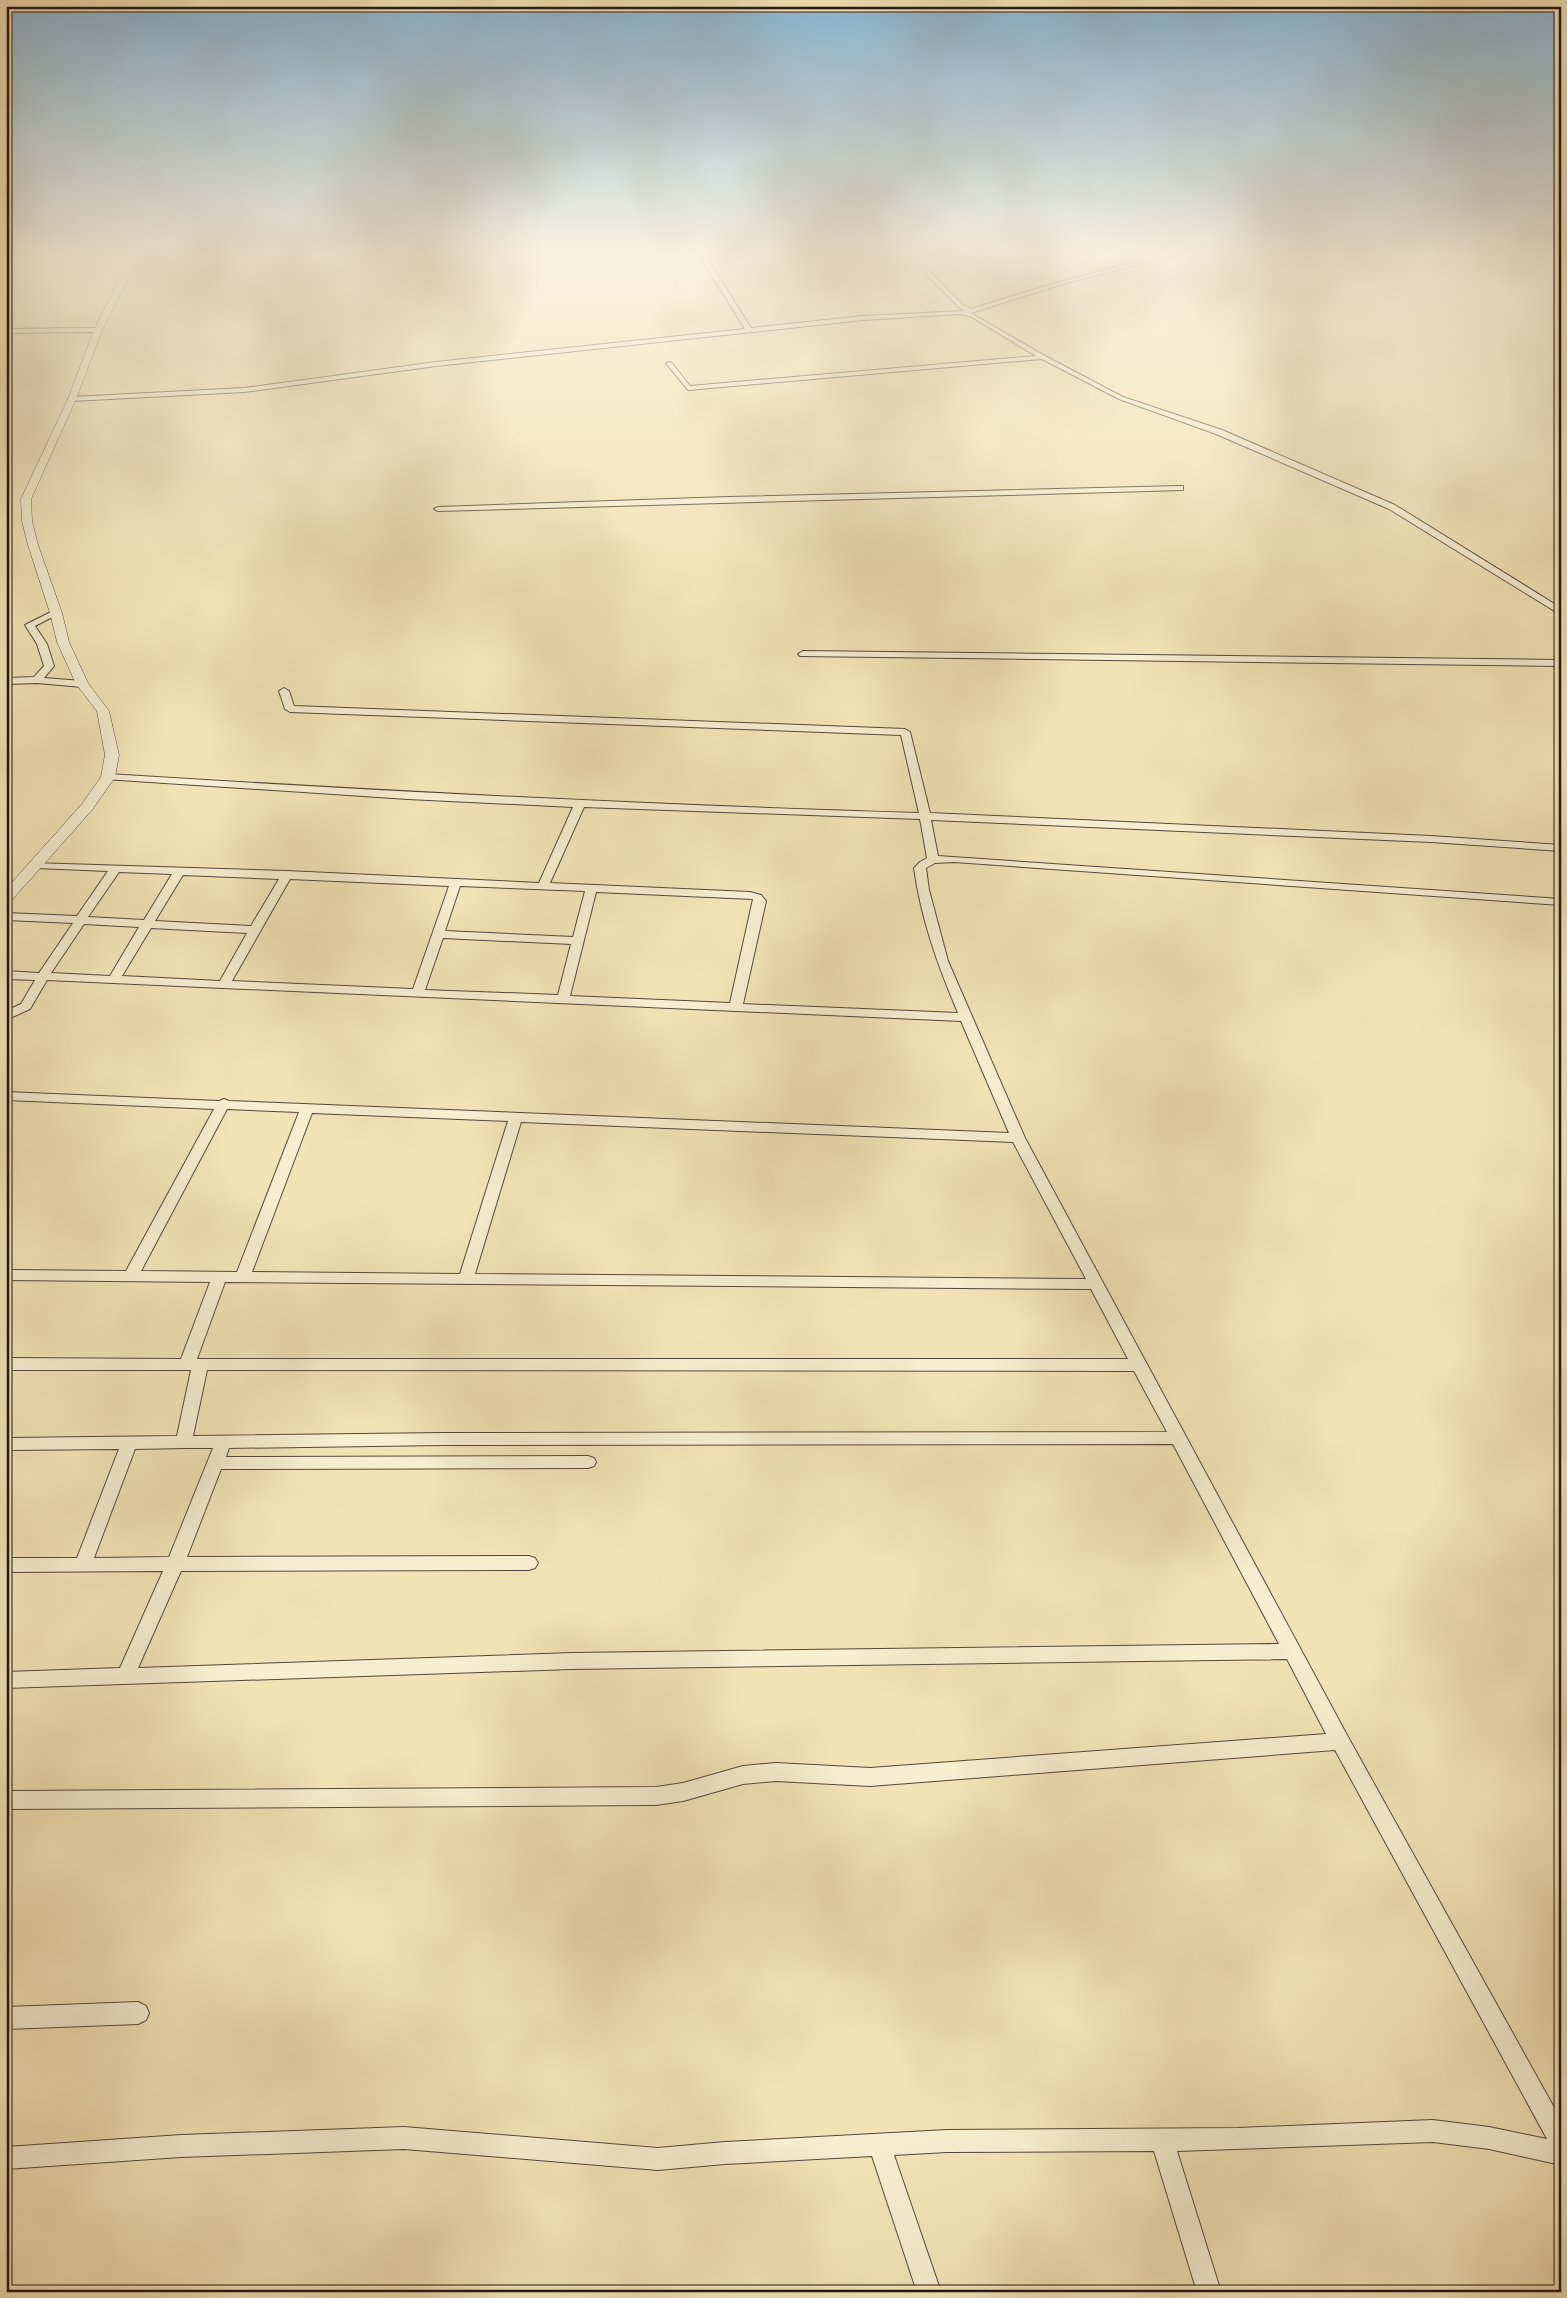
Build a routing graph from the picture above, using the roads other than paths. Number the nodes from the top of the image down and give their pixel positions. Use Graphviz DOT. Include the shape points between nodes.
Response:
graph roads {
  1 [pos="86,362"];
  2 [pos="452,362"];
  3 [pos="983,362"];
  4 [pos="1053,362"];
  5 [pos="669,363"];
  6 [pos="72,399"];
  7 [pos="1180,488"];
  8 [pos="438,509"];
  9 [pos="1561,612"];
  10 [pos="56,613"];
  11 [pos="803,654"];
  12 [pos="1561,663"];
  13 [pos="37,680"];
  14 [pos="6,682"];
  15 [pos="82,684"];
  16 [pos="284,691"];
  17 [pos="108,777"];
  18 [pos="580,804"];
  19 [pos="925,816"];
  20 [pos="1561,848"];
  21 [pos="933,860"];
  22 [pos="36,865"];
  23 [pos="115,869"];
  24 [pos="179,871"];
  25 [pos="287,874"];
  26 [pos="456,882"];
  27 [pos="544,886"];
  28 [pos="592,887"];
  29 [pos="6,898"];
  30 [pos="1561,902"];
  31 [pos="6,916"];
  32 [pos="80,920"];
  33 [pos="148,924"];
  34 [pos="254,930"];
  35 [pos="438,934"];
  36 [pos="577,941"];
  37 [pos="6,975"];
  38 [pos="42,976"];
  39 [pos="114,979"];
  40 [pos="225,983"];
  41 [pos="418,992"];
  42 [pos="563,998"];
  43 [pos="736,1006"];
  44 [pos="6,1016"];
  45 [pos="965,1017"];
  46 [pos="6,1096"];
  47 [pos="224,1103"];
  48 [pos="307,1108"];
  49 [pos="516,1117"];
  50 [pos="1018,1138"];
  51 [pos="6,1275"];
  52 [pos="131,1275"];
  53 [pos="220,1276"];
  54 [pos="244,1276"];
  55 [pos="466,1278"];
  56 [pos="1095,1284"];
  57 [pos="6,1364"];
  58 [pos="194,1364"];
  59 [pos="1138,1365"];
  60 [pos="1178,1438"];
  61 [pos="224,1440"];
  62 [pos="184,1442"];
  63 [pos="129,1443"];
  64 [pos="6,1444"];
  65 [pos="588,1462"];
  66 [pos="215,1464"];
  67 [pos="529,1563"];
  68 [pos="6,1565"];
  69 [pos="83,1565"];
  70 [pos="175,1565"];
  71 [pos="1292,1651"];
  72 [pos="125,1677"];
  73 [pos="6,1680"];
  74 [pos="1340,1741"];
  75 [pos="6,1800"];
  76 [pos="138,2013"];
  77 [pos="6,2018"];
  78 [pos="1162,2139"];
  79 [pos="1561,2143"];
  80 [pos="879,2144"];
  81 [pos="1561,2154"];
  82 [pos="6,2158"];
  83 [pos="929,2292"];
  84 [pos="1209,2292"];
  1 -- 6 [label="street"];
  2 -- 6 [label="street" via="244,390"];
  3 -- 5 [label="street" via="688,388"];
  4 -- 9 [label="street" via="1130,402 1219,432 1392,507"];
  6 -- 10 [label="street" via="26,499 32,544"];
  7 -- 8 [label="street"];
  10 -- 13 [label="street" via="30,625 42,644 48,666"];
  10 -- 15 [label="street" via="63,642"];
  11 -- 12 [label="street"];
  13 -- 14 [label="street"];
  13 -- 15 [label="street"];
  15 -- 17 [label="street" via="103,711 112,755"];
  16 -- 19 [label="street" via="290,710 905,732"];
  17 -- 18 [label="street" via="361,794"];
  17 -- 22 [label="street" via="87,807"];
  18 -- 19 [label="street"];
  18 -- 27 [label="street"];
  19 -- 20 [label="street"];
  19 -- 21 [label="street"];
  21 -- 30 [label="street" via="1110,869"];
  21 -- 45 [label="street" via="920,868 923,890 942,961"];
  22 -- 23 [label="street"];
  22 -- 29 [label="street"];
  23 -- 24 [label="street"];
  23 -- 32 [label="street"];
  24 -- 25 [label="street"];
  24 -- 33 [label="street"];
  25 -- 26 [label="street"];
  25 -- 34 [label="street"];
  26 -- 27 [label="street"];
  26 -- 35 [label="street"];
  27 -- 28 [label="street"];
  28 -- 36 [label="street"];
  28 -- 43 [label="street" via="757,897 760,906"];
  31 -- 32 [label="street"];
  32 -- 33 [label="street"];
  32 -- 38 [label="street"];
  33 -- 34 [label="street"];
  33 -- 39 [label="street"];
  34 -- 40 [label="street"];
  35 -- 36 [label="street"];
  35 -- 41 [label="street"];
  36 -- 42 [label="street"];
  37 -- 38 [label="street"];
  38 -- 39 [label="street"];
  38 -- 44 [label="street" via="26,1006"];
  39 -- 40 [label="street"];
  40 -- 41 [label="street"];
  41 -- 42 [label="street"];
  42 -- 43 [label="street"];
  43 -- 45 [label="street"];
  45 -- 50 [label="street"];
  46 -- 47 [label="street"];
  47 -- 48 [label="street"];
  47 -- 52 [label="street"];
  48 -- 49 [label="street"];
  48 -- 54 [label="street"];
  49 -- 50 [label="street"];
  49 -- 55 [label="street"];
  50 -- 56 [label="street"];
  51 -- 52 [label="street"];
  52 -- 53 [label="street"];
  53 -- 54 [label="street"];
  53 -- 58 [label="street"];
  54 -- 55 [label="street"];
  55 -- 56 [label="street"];
  56 -- 59 [label="street"];
  57 -- 58 [label="street"];
  58 -- 59 [label="street"];
  58 -- 62 [label="street"];
  59 -- 60 [label="street"];
  60 -- 61 [label="street"];
  60 -- 71 [label="street"];
  61 -- 62 [label="street"];
  61 -- 66 [label="street"];
  62 -- 63 [label="street"];
  63 -- 64 [label="street"];
  63 -- 69 [label="street"];
  65 -- 66 [label="street"];
  66 -- 70 [label="street"];
  67 -- 70 [label="street"];
  68 -- 69 [label="street"];
  69 -- 70 [label="street"];
  70 -- 72 [label="street"];
  71 -- 72 [label="street" via="572,1661"];
  71 -- 74 [label="street"];
  72 -- 73 [label="street"];
  74 -- 75 [label="street" via="870,1777 776,1772 751,1774 656,1796"];
  74 -- 79 [label="street"];
  76 -- 77 [label="street"];
  78 -- 80 [label="street"];
  78 -- 81 [label="street" via="1433,2131 1489,2138"];
  78 -- 84 [label="street"];
  80 -- 82 [label="street" via="658,2159 404,2138 181,2146"];
  80 -- 83 [label="street"];
}
